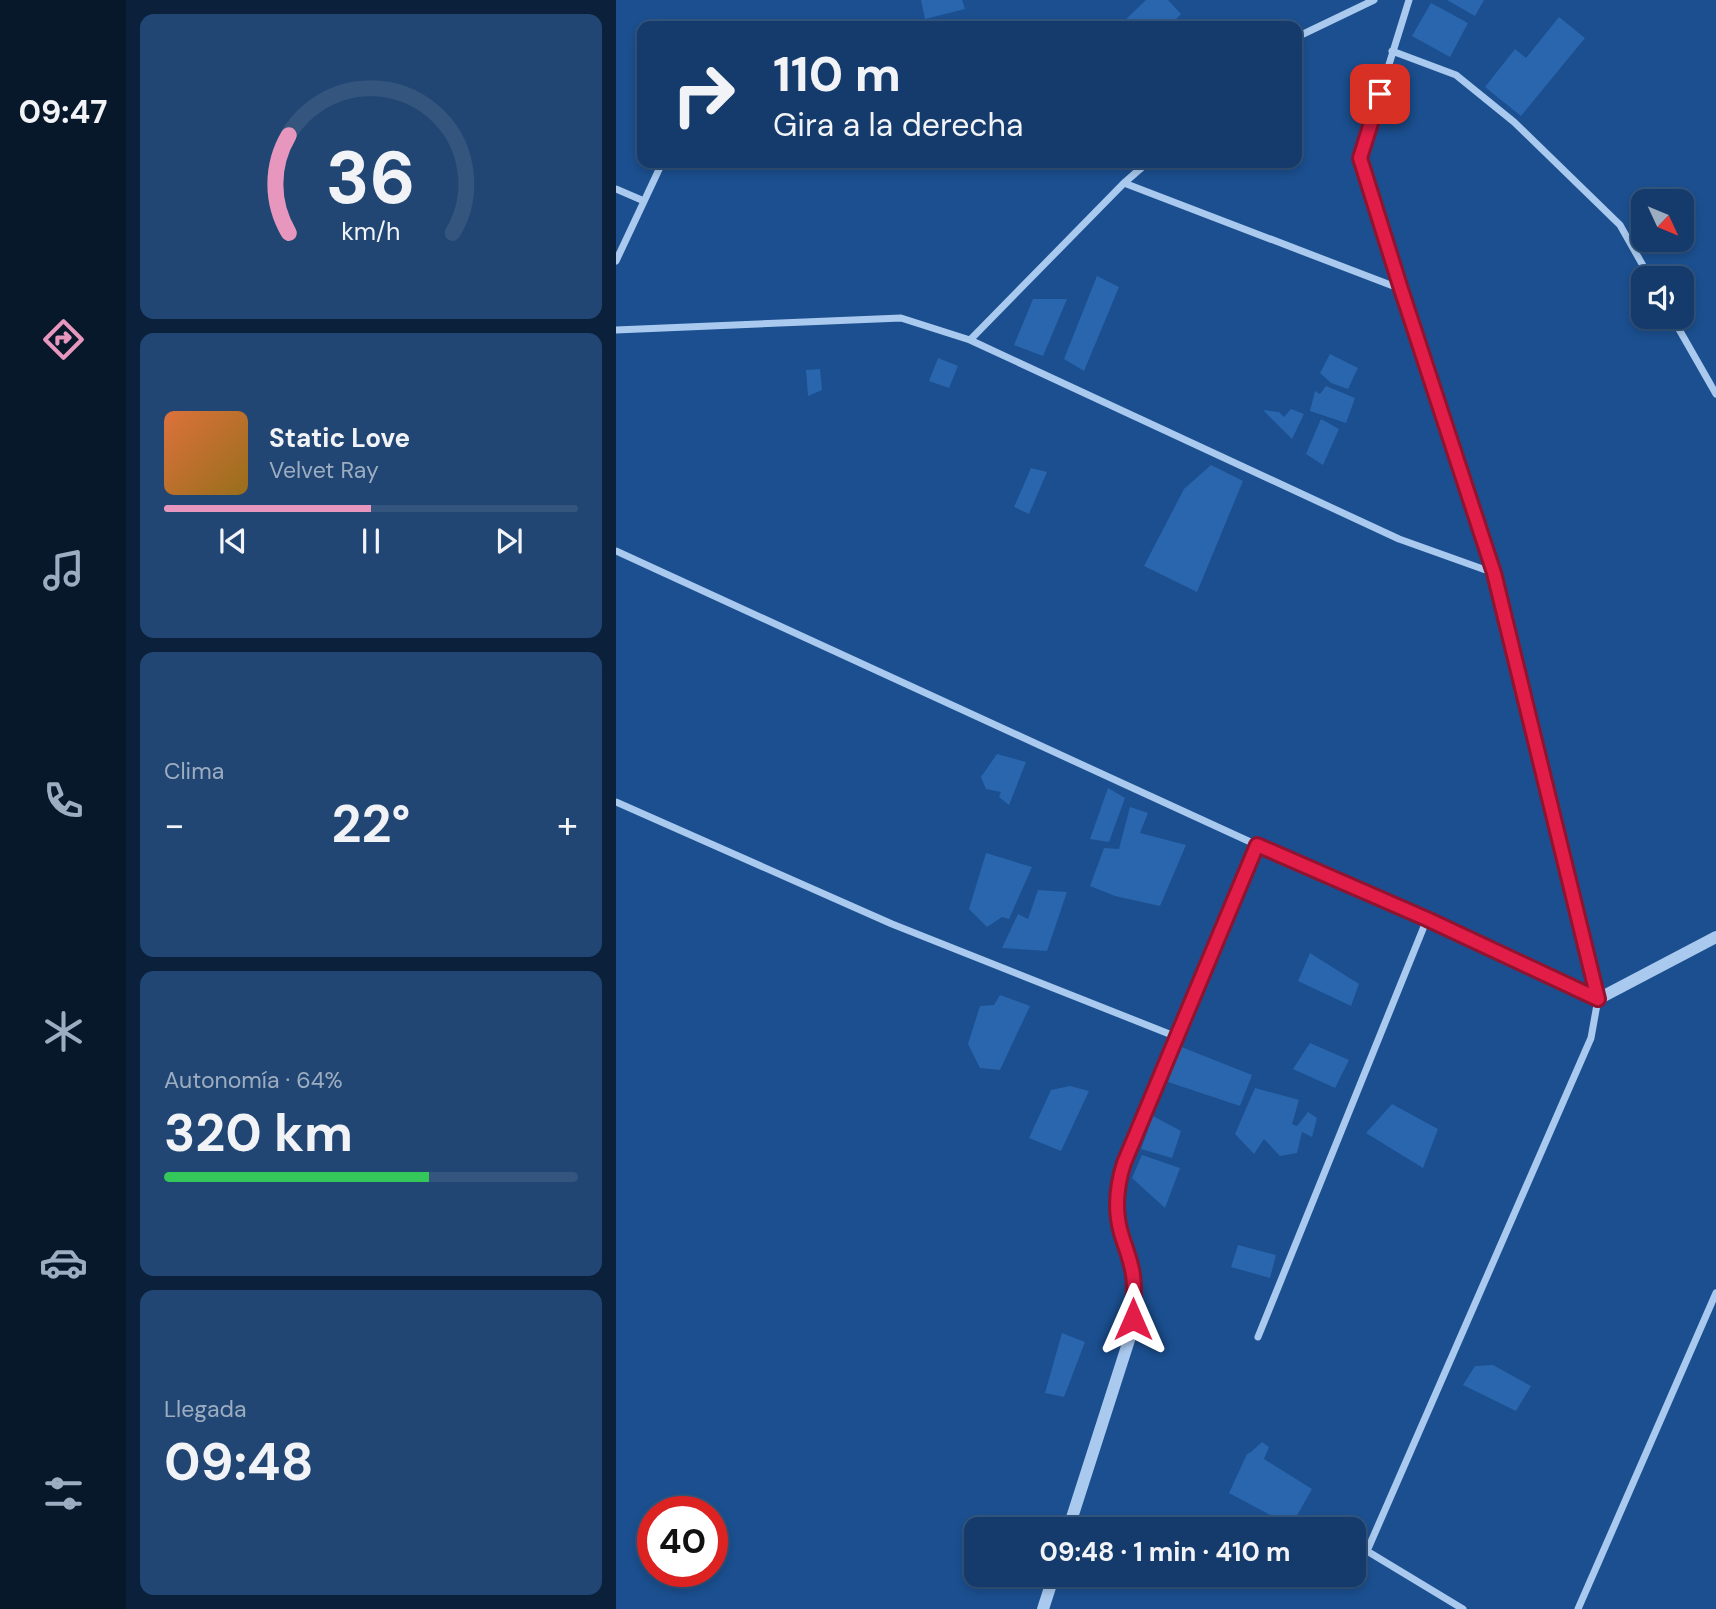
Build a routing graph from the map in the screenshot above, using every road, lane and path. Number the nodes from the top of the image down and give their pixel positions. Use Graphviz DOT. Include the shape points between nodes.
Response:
graph roads {
  1 [pos="1374,0"];
  2 [pos="1409,0"];
  3 [pos="1302,35"];
  4 [pos="1392,51"];
  5 [pos="660,168"];
  6 [pos="1141,168"];
  7 [pos="1124,183"];
  8 [pos="616,189"];
  9 [pos="644,201"];
  10 [pos="616,261"];
  11 [pos="1643,266"];
  12 [pos="1401,289"];
  13 [pos="1679,329"];
  14 [pos="616,330"];
  15 [pos="970,340"];
  16 [pos="1716,394"];
  17 [pos="616,551"];
  18 [pos="1494,573"];
  19 [pos="616,802"];
  20 [pos="1257,845"];
  21 [pos="1427,919"];
  22 [pos="1716,937"];
  23 [pos="1598,999"];
  24 [pos="1177,1037"];
  25 [pos="1716,1293"];
  26 [pos="1258,1337"];
  27 [pos="1073,1517"];
  28 [pos="1050,1587"];
  29 [pos="1043,1609"];
  30 [pos="1463,1609"];
  31 [pos="1578,1609"];
  1 -- 3 [label="street"];
  2 -- 4 [label="street"];
  4 -- 11 [label="street" via="1456,75 1514,122 1619,225"];
  4 -- 12 [label="street" via="1360,158"];
  5 -- 9 [label="street"];
  6 -- 7 [label="street"];
  7 -- 12 [label="street"];
  7 -- 15 [label="street"];
  8 -- 9 [label="street"];
  9 -- 10 [label="street"];
  12 -- 18 [label="street"];
  13 -- 16 [label="street"];
  14 -- 15 [label="street" via="901,318"];
  15 -- 18 [label="street" via="1399,539"];
  17 -- 20 [label="street"];
  18 -- 23 [label="street"];
  19 -- 24 [label="street" via="892,924"];
  20 -- 21 [label="street"];
  20 -- 24 [label="street"];
  21 -- 23 [label="street"];
  21 -- 26 [label="street"];
  22 -- 23 [label="street"];
  23 -- 30 [label="street" via="1591,1038 1367,1551"];
  24 -- 27 [label="street" via="1119,1178 1117,1210 1133,1275 1133,1319"];
  25 -- 31 [label="street"];
  28 -- 29 [label="street"];
}
